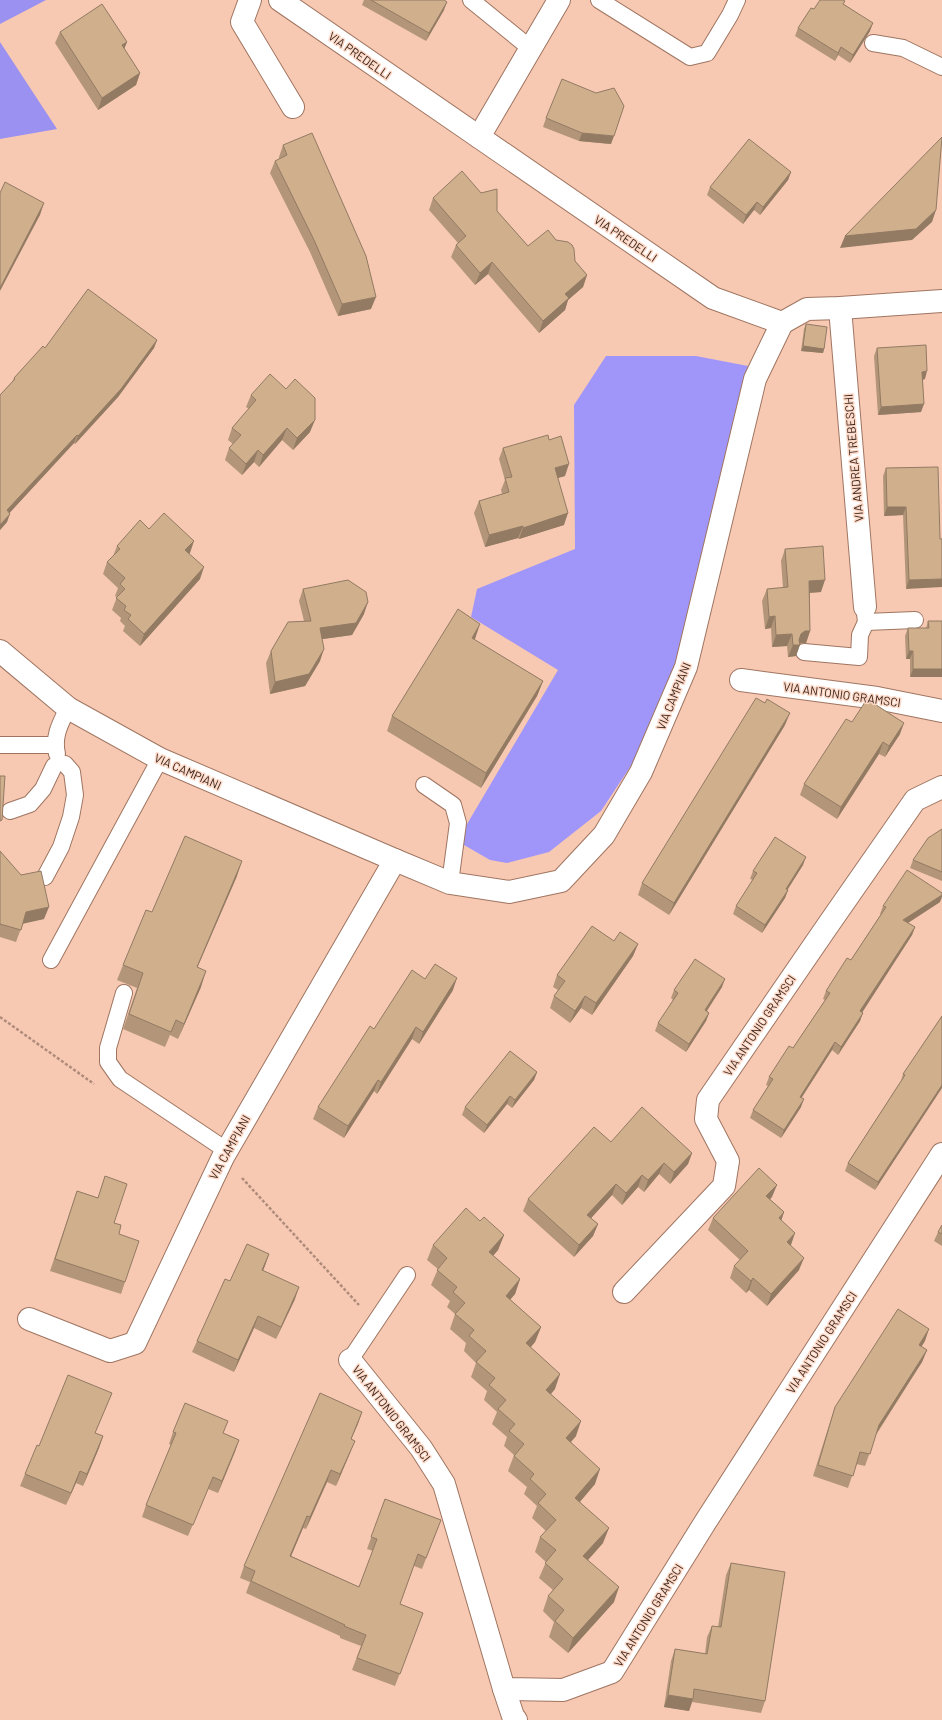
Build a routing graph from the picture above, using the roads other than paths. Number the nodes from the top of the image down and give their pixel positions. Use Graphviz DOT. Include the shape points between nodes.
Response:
graph roads {
  1 [pos="250,0"];
  2 [pos="280,0"];
  3 [pos="471,0"];
  4 [pos="559,0"];
  5 [pos="599,0"];
  6 [pos="737,0"];
  7 [pos="873,43"];
  8 [pos="530,48"];
  9 [pos="942,67"];
  10 [pos="293,107"];
  11 [pos="479,137"];
  12 [pos="942,301"];
  13 [pos="840,308"];
  14 [pos="782,323"];
  15 [pos="866,615"];
  16 [pos="915,620"];
  17 [pos="0,651"];
  18 [pos="804,652"];
  19 [pos="741,680"];
  20 [pos="68,708"];
  21 [pos="942,711"];
  22 [pos="0,745"];
  23 [pos="58,757"];
  24 [pos="160,759"];
  25 [pos="424,785"];
  26 [pos="942,787"];
  27 [pos="10,811"];
  28 [pos="395,860"];
  29 [pos="45,877"];
  30 [pos="450,883"];
  31 [pos="51,960"];
  32 [pos="124,993"];
  33 [pos="226,1150"];
  34 [pos="942,1154"];
  35 [pos="407,1275"];
  36 [pos="624,1292"];
  37 [pos="29,1320"];
  38 [pos="350,1360"];
  39 [pos="504,1688"];
  40 [pos="516,1720"];
  1 -- 10 [label="street" via="242,22"];
  2 -- 11 [label="street, VIA PREDELLI"];
  3 -- 8 [label="lane"];
  4 -- 8 [label="street"];
  5 -- 6 [label="lane" via="690,57 708,53"];
  7 -- 9 [label="lane" via="902,48"];
  8 -- 11 [label="street"];
  11 -- 14 [label="street, VIA PREDELLI" via="713,298"];
  12 -- 13 [label="street"];
  13 -- 14 [label="street" via="806,309"];
  13 -- 15 [label="street, VIA ANDREA TREBESCHI"];
  14 -- 30 [label="street, VIA CAMPIANI" via="755,379 686,667 641,772 604,835 561,882 509,892"];
  15 -- 16 [label="lane"];
  15 -- 18 [label="lane" via="860,635 859,657"];
  17 -- 20 [label="street, VIA CAMPIANI"];
  19 -- 21 [label="street, VIA ANTONIO GRAMSCI" via="877,698"];
  20 -- 23 [label="lane" via="56,732"];
  20 -- 24 [label="street, VIA CAMPIANI"];
  22 -- 23 [label="lane"];
  23 -- 27 [label="lane" via="43,789 30,804"];
  23 -- 29 [label="lane" via="72,772 75,795 61,847"];
  24 -- 28 [label="street, VIA CAMPIANI"];
  24 -- 31 [label="lane"];
  25 -- 30 [label="lane" via="453,805 458,823"];
  26 -- 36 [label="street, VIA ANTONIO GRAMSCI" via="915,800 708,1100 706,1119 728,1161 724,1186"];
  28 -- 30 [label="street, VIA CAMPIANI"];
  28 -- 33 [label="street, VIA CAMPIANI"];
  32 -- 33 [label="lane" via="108,1048 108,1062 120,1079"];
  33 -- 37 [label="street, VIA CAMPIANI" via="135,1343 110,1351"];
  34 -- 39 [label="street, VIA ANTONIO GRAMSCI" via="612,1672 563,1690"];
  35 -- 38 [label="lane"];
  38 -- 39 [label="street, VIA ANTONIO GRAMSCI" via="421,1448 444,1484"];
  39 -- 40 [label="street"];
}
